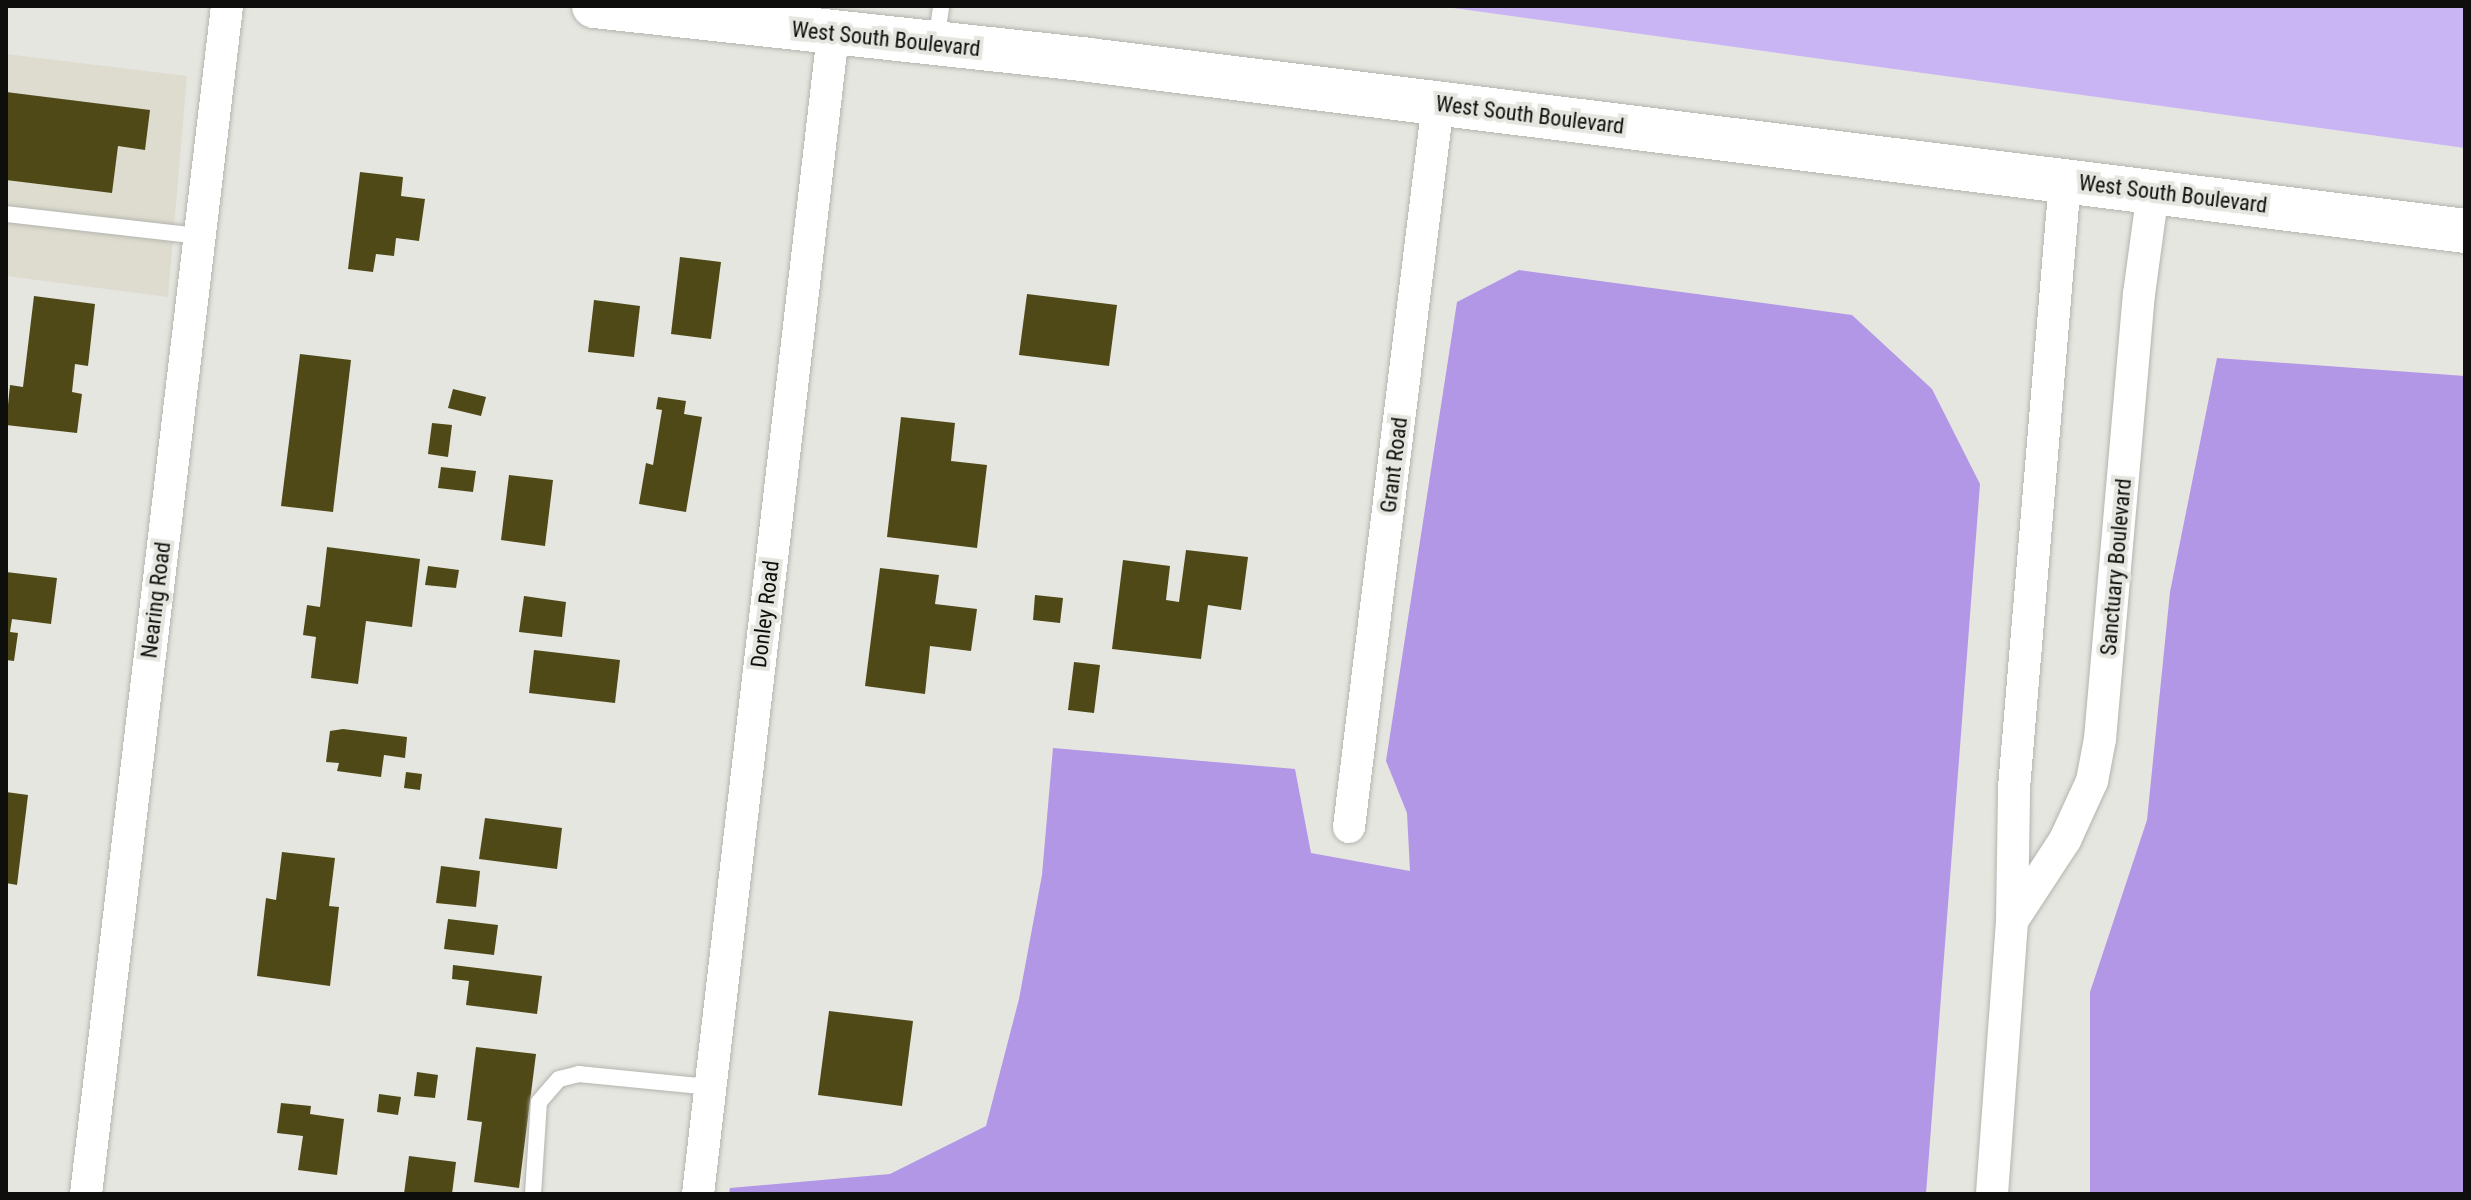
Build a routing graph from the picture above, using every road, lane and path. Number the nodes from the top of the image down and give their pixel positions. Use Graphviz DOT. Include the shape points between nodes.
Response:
graph roads {
  1 [pos="227,6"];
  2 [pos="594,6"];
  3 [pos="938,25"];
  4 [pos="833,34"];
  5 [pos="1438,103"];
  6 [pos="2065,181"];
  7 [pos="2153,192"];
  8 [pos="6,214"];
  9 [pos="2465,231"];
  10 [pos="199,236"];
  11 [pos="1349,827"];
  12 [pos="2012,921"];
  13 [pos="710,1087"];
  14 [pos="86,1194"];
  15 [pos="533,1194"];
  16 [pos="698,1194"];
  17 [pos="1992,1194"];
  1 -- 10 [label="street, Nearing Road"];
  2 -- 4 [label="main road, West South Boulevard"];
  3 -- 4 [label="main road, West South Boulevard"];
  3 -- 5 [label="main road, West South Boulevard"];
  4 -- 13 [label="street, Donley Road"];
  5 -- 6 [label="main road, West South Boulevard"];
  5 -- 11 [label="street, Grant Road"];
  6 -- 7 [label="main road, West South Boulevard"];
  6 -- 12 [label="street, Sanctuary Boulevard" via="2014,788"];
  7 -- 9 [label="main road, West South Boulevard"];
  7 -- 12 [label="street, Sanctuary Boulevard" via="2092,781 2065,840"];
  8 -- 10 [label="lane"];
  10 -- 14 [label="street, Nearing Road"];
  12 -- 17 [label="street, Sanctuary Boulevard"];
  13 -- 15 [label="lane" via="579,1074 559,1079 539,1102"];
  13 -- 16 [label="street, Donley Road"];
}
